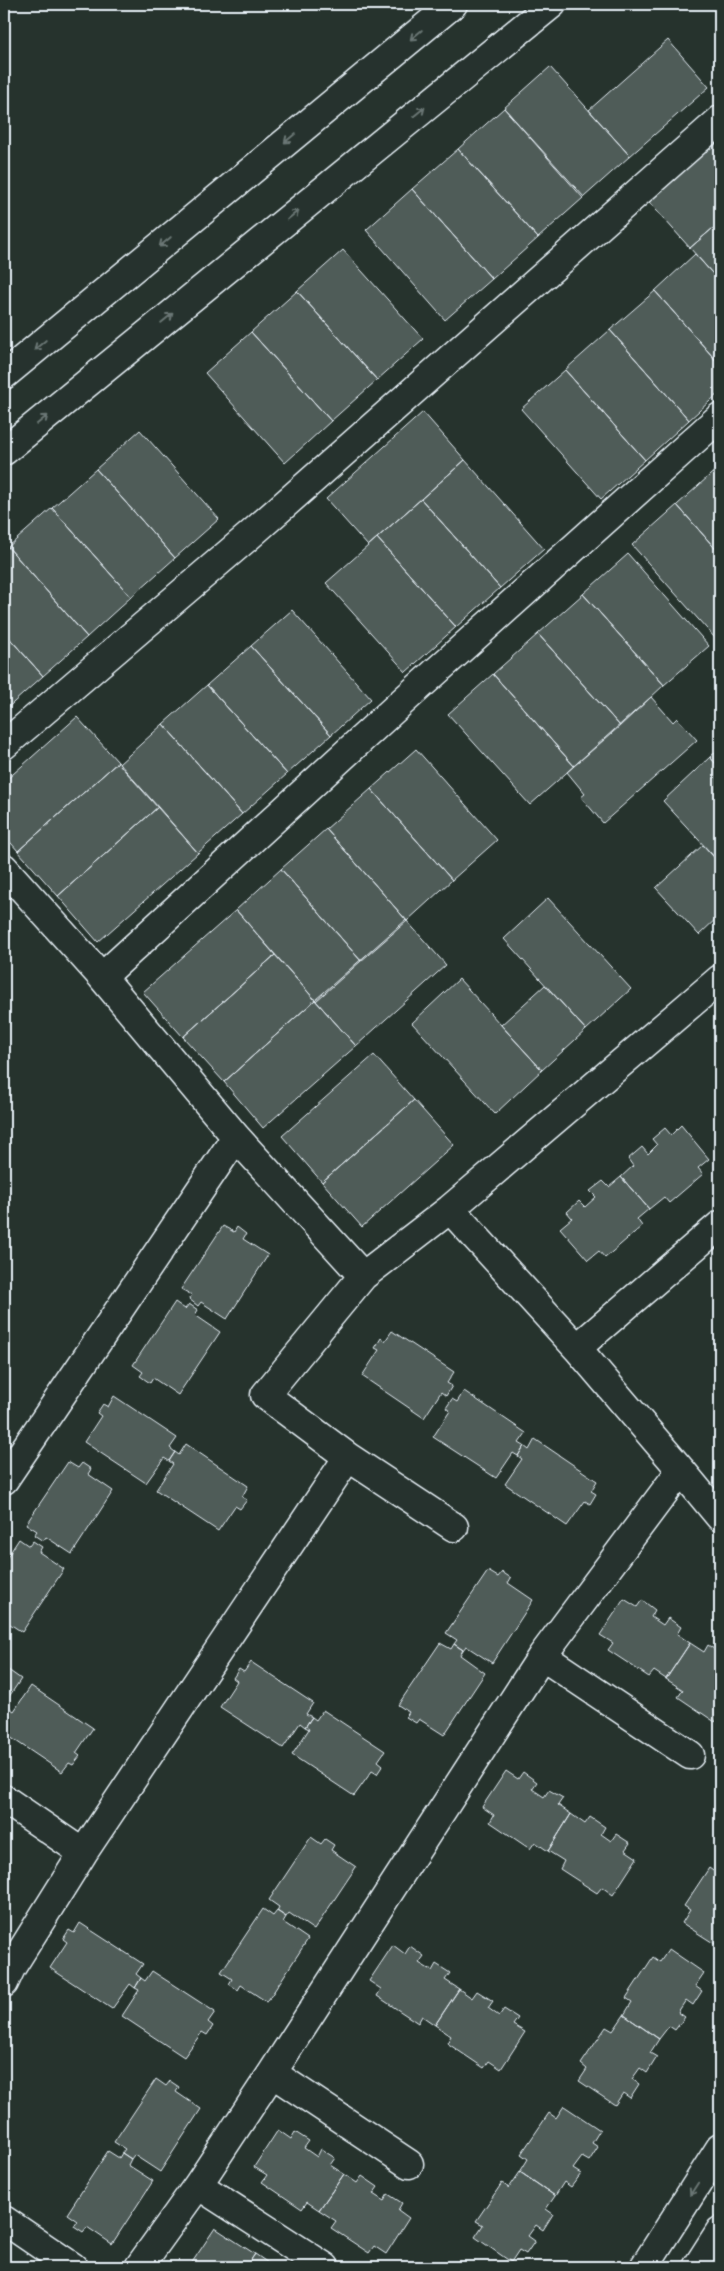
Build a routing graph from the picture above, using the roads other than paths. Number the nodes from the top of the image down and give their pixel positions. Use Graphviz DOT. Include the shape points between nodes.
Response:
graph roads {
  1 [pos="453,4"];
  2 [pos="552,4"];
  3 [pos="720,120"];
  4 [pos="4,375"];
  5 [pos="720,417"];
  6 [pos="4,451"];
  7 [pos="4,745"];
  8 [pos="4,868"];
  9 [pos="102,977"];
  10 [pos="720,979"];
  11 [pos="236,1137"];
  12 [pos="450,1209"];
  13 [pos="720,1225"];
  14 [pos="363,1276"];
  15 [pos="577,1348"];
  16 [pos="348,1457"];
  17 [pos="681,1470"];
  18 [pos="4,1480"];
  19 [pos="716,1505"];
  20 [pos="454,1527"];
  21 [pos="542,1656"];
  22 [pos="690,1755"];
  23 [pos="4,1799"];
  24 [pos="84,1853"];
  25 [pos="4,1983"];
  26 [pos="272,2073"];
  27 [pos="720,2148"];
  28 [pos="409,2164"];
  29 [pos="198,2185"];
  30 [pos="4,2220"];
  31 [pos="720,2231"];
  32 [pos="73,2267"];
  33 [pos="138,2267"];
  34 [pos="325,2267"];
  35 [pos="644,2267"];
  36 [pos="697,2267"];
  1 -- 4 [label="street, one-way"];
  6 -- 2 [label="street, one-way"];
  3 -- 7 [label="street" via="249,536"];
  5 -- 9 [label="street"];
  8 -- 9 [label="street"];
  9 -- 11 [label="street"];
  10 -- 12 [label="street"];
  11 -- 14 [label="street"];
  11 -- 18 [label="street"];
  12 -- 14 [label="street"];
  12 -- 15 [label="street"];
  13 -- 15 [label="street"];
  14 -- 16 [label="street" via="265,1395"];
  15 -- 17 [label="street"];
  16 -- 20 [label="street"];
  16 -- 24 [label="street"];
  17 -- 19 [label="street"];
  17 -- 21 [label="street"];
  21 -- 22 [label="street"];
  21 -- 26 [label="street"];
  23 -- 24 [label="street"];
  24 -- 25 [label="street"];
  26 -- 28 [label="street"];
  26 -- 29 [label="street"];
  27 -- 35 [label="street, one-way"];
  29 -- 33 [label="street"];
  29 -- 34 [label="street"];
  30 -- 32 [label="street"];
  31 -- 36 [label="street"];
}
